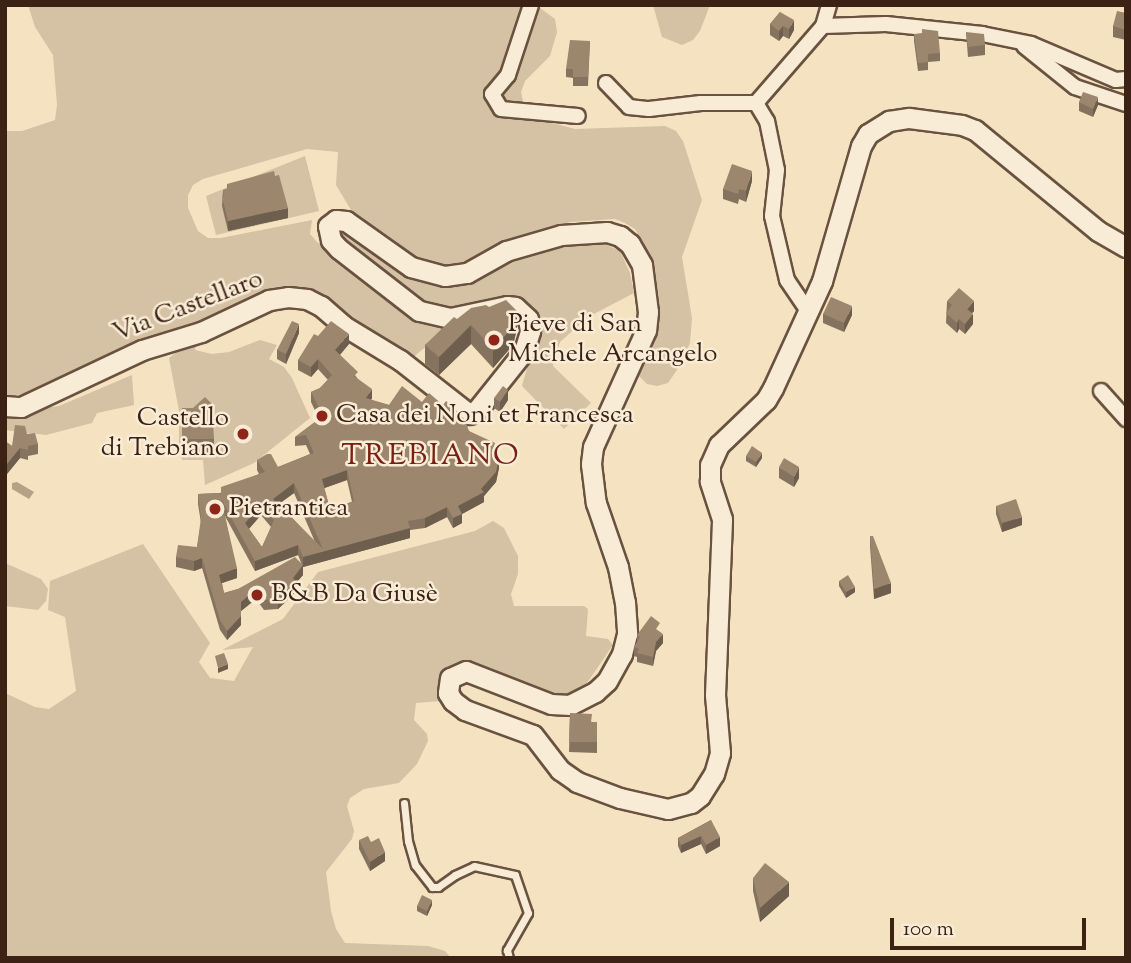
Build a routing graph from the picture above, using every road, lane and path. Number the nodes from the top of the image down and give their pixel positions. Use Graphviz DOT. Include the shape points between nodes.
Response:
graph roads {
  1 [pos="531,5"];
  2 [pos="829,5"];
  3 [pos="823,26"];
  4 [pos="1018,41"];
  5 [pos="1126,79"];
  6 [pos="606,83"];
  7 [pos="756,103"];
  8 [pos="1126,104"];
  9 [pos="578,116"];
  10 [pos="1126,247"];
  11 [pos="808,312"];
  12 [pos="1101,391"];
  13 [pos="5,406"];
  14 [pos="1126,419"];
  15 [pos="404,803"];
  16 [pos="509,958"];
  1 -- 9 [label="street" via="508,75 492,94 501,109"];
  2 -- 3 [label="street"];
  3 -- 4 [label="street" via="886,24"];
  3 -- 7 [label="street"];
  4 -- 5 [label="street" via="1116,80"];
  4 -- 8 [label="street" via="1075,87"];
  6 -- 7 [label="street" via="629,107"];
  7 -- 11 [label="street" via="767,121 777,170 772,216 787,280"];
  10 -- 11 [label="street" via="1098,231 975,130 937,121 889,121 868,134 861,146 827,265"];
  11 -- 13 [label="street, Via Castellaro" via="766,400 719,445 710,465 722,519 715,695 720,753 700,796 668,809 577,782 560,769 533,735 465,710 453,701 448,688 453,675 466,671 551,704 570,705 601,686 622,654 627,634 625,602 596,503 591,464 593,447 646,330 647,288 642,265 620,236 561,235 506,251 467,273 428,274 411,267 357,227 336,219 328,226 339,249 419,311 450,318 507,306 528,319 524,351 473,413 465,413 418,373 321,306 288,297 142,350 21,407"];
  12 -- 14 [label="street"];
  15 -- 16 [label="lane" via="415,864 432,887 474,866 515,875 528,913 508,950"];
}
